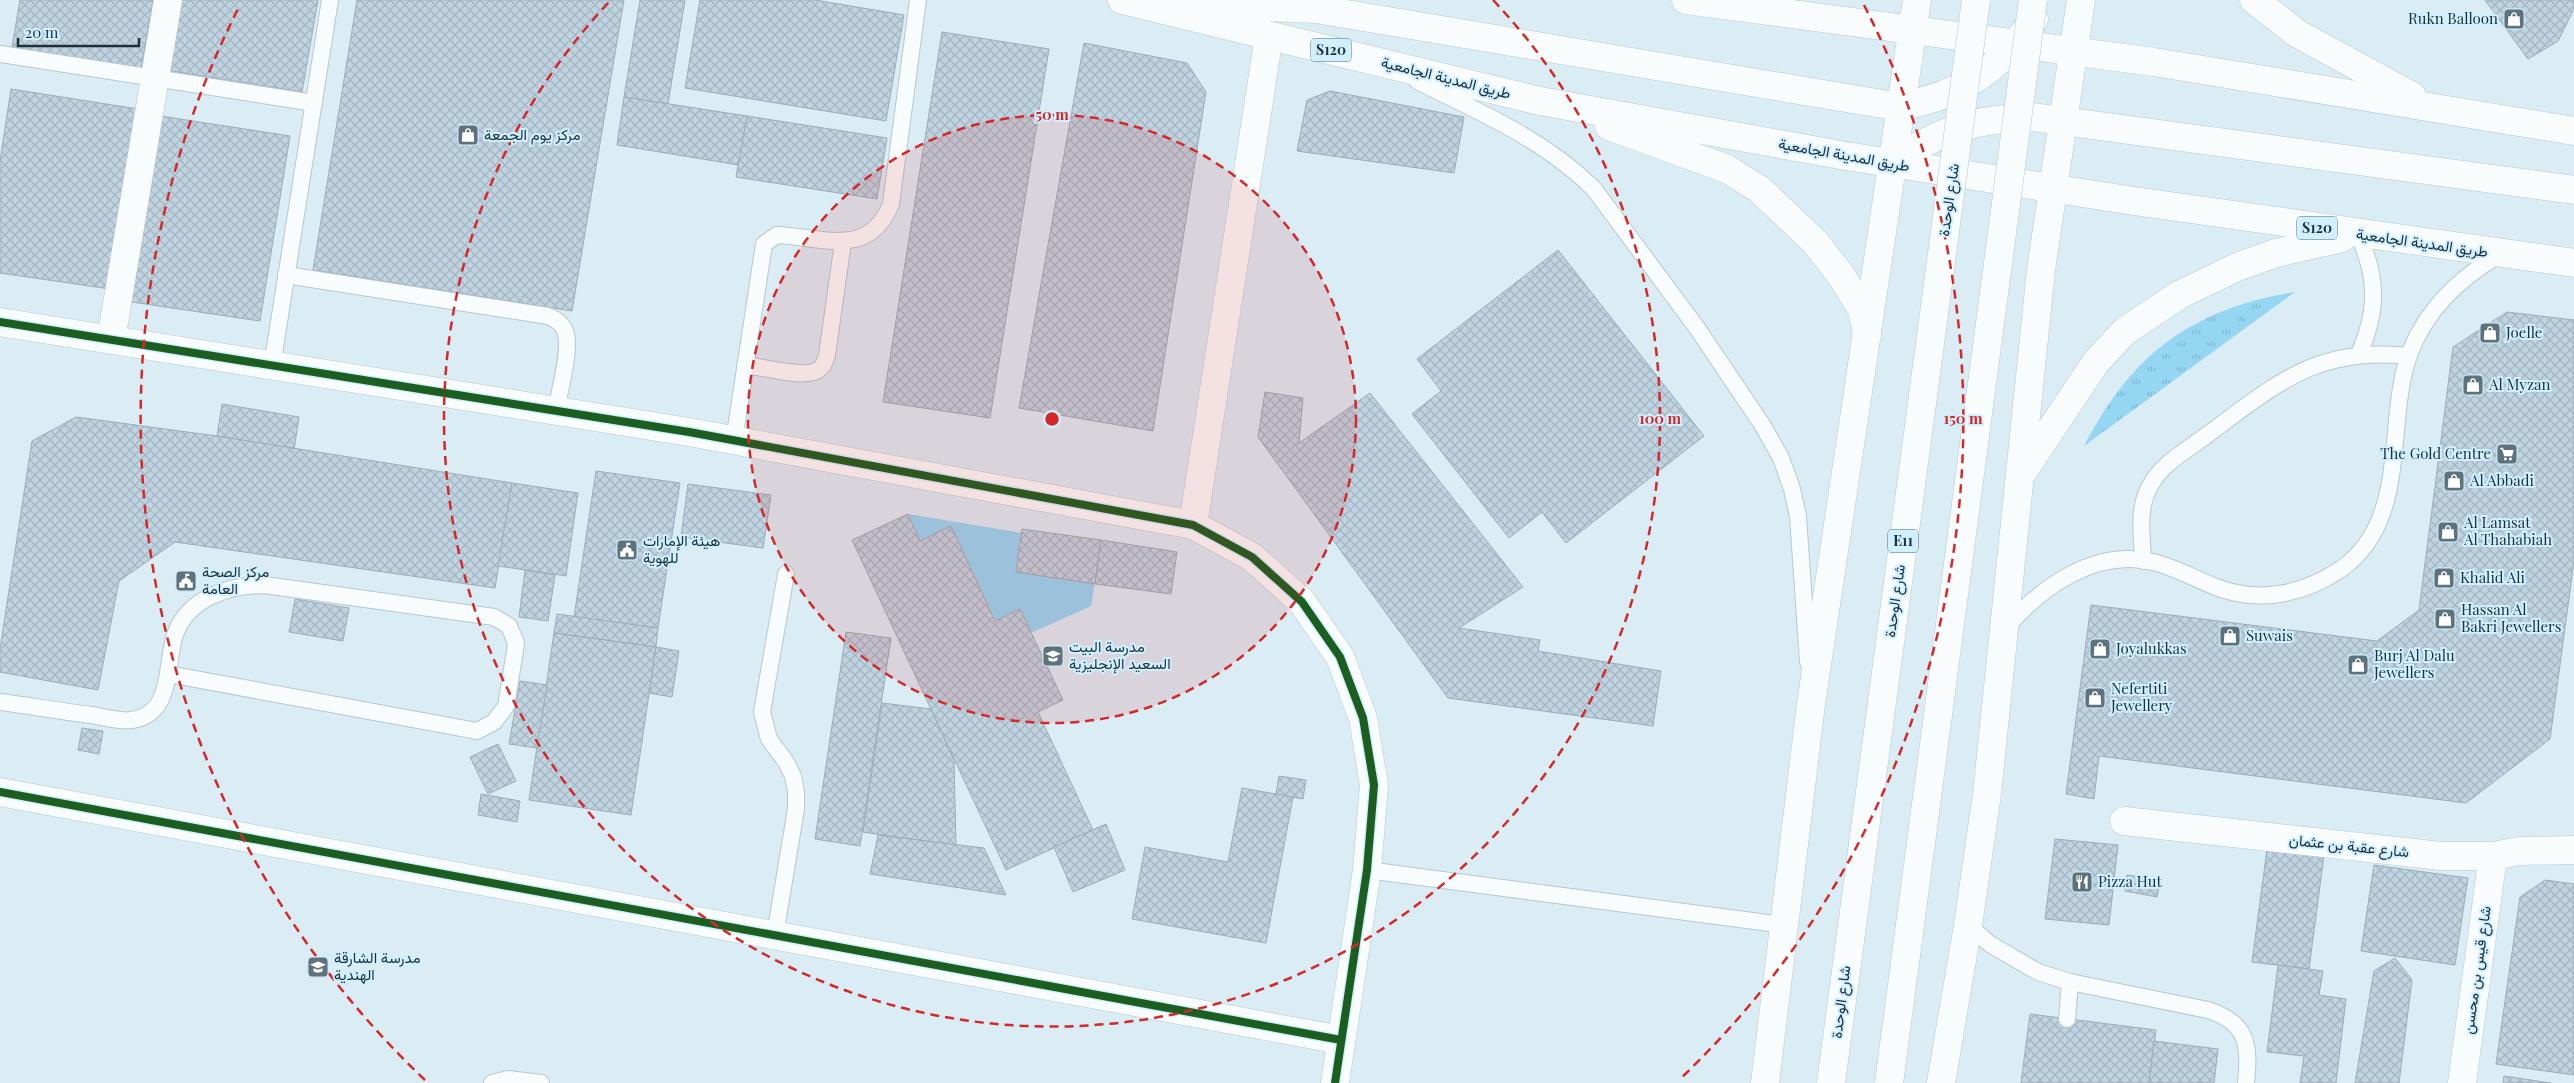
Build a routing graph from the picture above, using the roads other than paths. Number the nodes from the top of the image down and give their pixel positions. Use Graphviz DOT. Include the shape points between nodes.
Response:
graph roads {
  1 [pos="168,0"];
  2 [pos="330,0"];
  3 [pos="918,0"];
  4 [pos="1122,0"];
  5 [pos="1686,0"];
  6 [pos="1916,0"];
  7 [pos="1976,0"];
  8 [pos="2033,0"];
  9 [pos="2046,0"];
  10 [pos="2081,0"];
  11 [pos="2254,0"];
  12 [pos="1164,10"];
  13 [pos="1912,30"];
  14 [pos="1269,36"];
  15 [pos="2018,44"];
  16 [pos="2074,51"];
  17 [pos="0,54"];
  18 [pos="1382,63"];
  19 [pos="155,78"];
  20 [pos="1540,101"];
  21 [pos="314,103"];
  22 [pos="2431,106"];
  23 [pos="1900,107"];
  24 [pos="2063,120"];
  25 [pos="2574,131"];
  26 [pos="1892,163"];
  27 [pos="2053,188"];
  28 [pos="2574,190"];
  29 [pos="2358,234"];
  30 [pos="842,242"];
  31 [pos="2500,254"];
  32 [pos="2574,263"];
  33 [pos="286,275"];
  34 [pos="0,322"];
  35 [pos="1867,335"];
  36 [pos="111,340"];
  37 [pos="2359,354"];
  38 [pos="2409,356"];
  39 [pos="745,365"];
  40 [pos="272,366"];
  41 [pos="556,412"];
  42 [pos="734,441"];
  43 [pos="2020,476"];
  44 [pos="1193,525"];
  45 [pos="2143,560"];
  46 [pos="786,574"];
  47 [pos="2003,632"];
  48 [pos="168,674"];
  49 [pos="0,702"];
  50 [pos="1811,704"];
  51 [pos="0,792"];
  52 [pos="2124,821"];
  53 [pos="2574,850"];
  54 [pos="2493,856"];
  55 [pos="1367,870"];
  56 [pos="1784,925"];
  57 [pos="1968,925"];
  58 [pos="775,935"];
  59 [pos="2070,982"];
  60 [pos="2067,1019"];
  61 [pos="1341,1040"];
  62 [pos="492,1083"];
  63 [pos="541,1083"];
  64 [pos="1335,1083"];
  65 [pos="1765,1083"];
  66 [pos="1831,1083"];
  67 [pos="1889,1083"];
  68 [pos="1941,1083"];
  69 [pos="2246,1083"];
  70 [pos="2462,1083"];
  1 -- 19 [label="main road"];
  2 -- 21 [label="lane"];
  3 -- 30 [label="lane" via="891,204 878,228 855,240"];
  4 -- 12 [label="main road, طريق المدينة الجامعية / S120"];
  5 -- 13 [label="main road"];
  6 -- 13 [label="main road"];
  7 -- 66 [label="main road, شارع الوحدة / E11, bridge"];
  8 -- 67 [label="main road, bridge"];
  9 -- 15 [label="main road"];
  10 -- 16 [label="main road"];
  11 -- 22 [label="main road" via="2298,34"];
  12 -- 14 [label="main road, طريق المدينة الجامعية / S120"];
  12 -- 23 [label="main road" via="1215,5 1316,8"];
  13 -- 15 [label="main road"];
  13 -- 23 [label="main road"];
  14 -- 18 [label="main road, طريق المدينة الجامعية / S120"];
  14 -- 44 [label="main road"];
  15 -- 16 [label="main road"];
  15 -- 23 [label="main road" via="1995,66 1968,84 1935,100"];
  16 -- 22 [label="main road"];
  16 -- 24 [label="main road"];
  17 -- 19 [label="lane"];
  18 -- 20 [label="main road, طريق المدينة الجامعية / S120"];
  18 -- 50 [label="lane" via="1529,138 1574,169 1594,189 1697,328 1763,426 1781,458 1798,516"];
  19 -- 21 [label="lane"];
  19 -- 36 [label="main road"];
  20 -- 26 [label="main road, طريق المدينة الجامعية / S120"];
  20 -- 35 [label="main road" via="1727,169 1759,189 1814,241 1840,274 1862,309"];
  21 -- 33 [label="lane"];
  22 -- 25 [label="main road"];
  23 -- 26 [label="main road"];
  24 -- 26 [label="main road" via="2033,117 1973,122 1930,140"];
  24 -- 27 [label="main road"];
  24 -- 28 [label="main road"];
  26 -- 27 [label="main road, طريق المدينة الجامعية / S120"];
  26 -- 35 [label="main road"];
  27 -- 29 [label="main road, طريق المدينة الجامعية / S120"];
  27 -- 43 [label="main road" via="2041,270"];
  29 -- 31 [label="main road, طريق المدينة الجامعية / S120"];
  29 -- 37 [label="lane" via="2372,273 2374,294 2372,315"];
  29 -- 43 [label="main road" via="2276,253 2237,267 2179,295 2131,326 2096,362"];
  30 -- 39 [label="lane" via="777,235 764,244"];
  30 -- 39 [label="lane" via="823,366 815,372 805,373"];
  31 -- 32 [label="main road, طريق المدينة الجامعية / S120"];
  31 -- 38 [label="lane" via="2470,272 2445,296 2424,324"];
  33 -- 40 [label="lane"];
  33 -- 41 [label="lane" via="556,319 562,324 568,339"];
  34 -- 36 [label="main road"];
  35 -- 50 [label="main road"];
  36 -- 40 [label="main road"];
  37 -- 38 [label="lane"];
  37 -- 45 [label="lane" via="2310,366 2266,390 2159,473 2150,484 2141,512"];
  38 -- 45 [label="lane" via="2401,389 2386,501 2367,541 2343,567 2321,582 2296,592 2261,596 2218,588 2173,568"];
  39 -- 42 [label="lane"];
  40 -- 41 [label="main road"];
  41 -- 42 [label="main road"];
  42 -- 44 [label="main road"];
  43 -- 47 [label="main road"];
  44 -- 55 [label="main road" via="1252,557 1302,602 1340,657 1363,718 1374,785"];
  45 -- 47 [label="lane" via="2107,561 2062,579 2040,594"];
  46 -- 58 [label="lane" via="762,712 769,739 786,762 796,792"];
  47 -- 57 [label="main road" via="1987,794"];
  48 -- 48 [label="lane" via="175,635 196,605 229,588 246,585 275,586 494,617 509,626 516,643 506,706 494,722 476,730"];
  48 -- 49 [label="lane" via="159,704 152,712 131,720"];
  50 -- 56 [label="main road"];
  51 -- 58 [label="main road"];
  52 -- 54 [label="main road, شارع عقبة بن عثمان" via="2441,856"];
  53 -- 54 [label="main road, شارع عقبة بن عثمان" via="2528,850"];
  54 -- 70 [label="main road, شارع قيس بن محسن"];
  55 -- 56 [label="lane"];
  55 -- 61 [label="main road"];
  56 -- 65 [label="main road"];
  57 -- 59 [label="lane" via="2013,959 2038,972"];
  57 -- 68 [label="main road"];
  58 -- 61 [label="main road"];
  59 -- 60 [label="lane"];
  59 -- 69 [label="lane" via="2226,1016 2240,1028 2248,1046"];
  61 -- 64 [label="main road"];
  62 -- 63 [label="lane" via="508,1079"];
}
